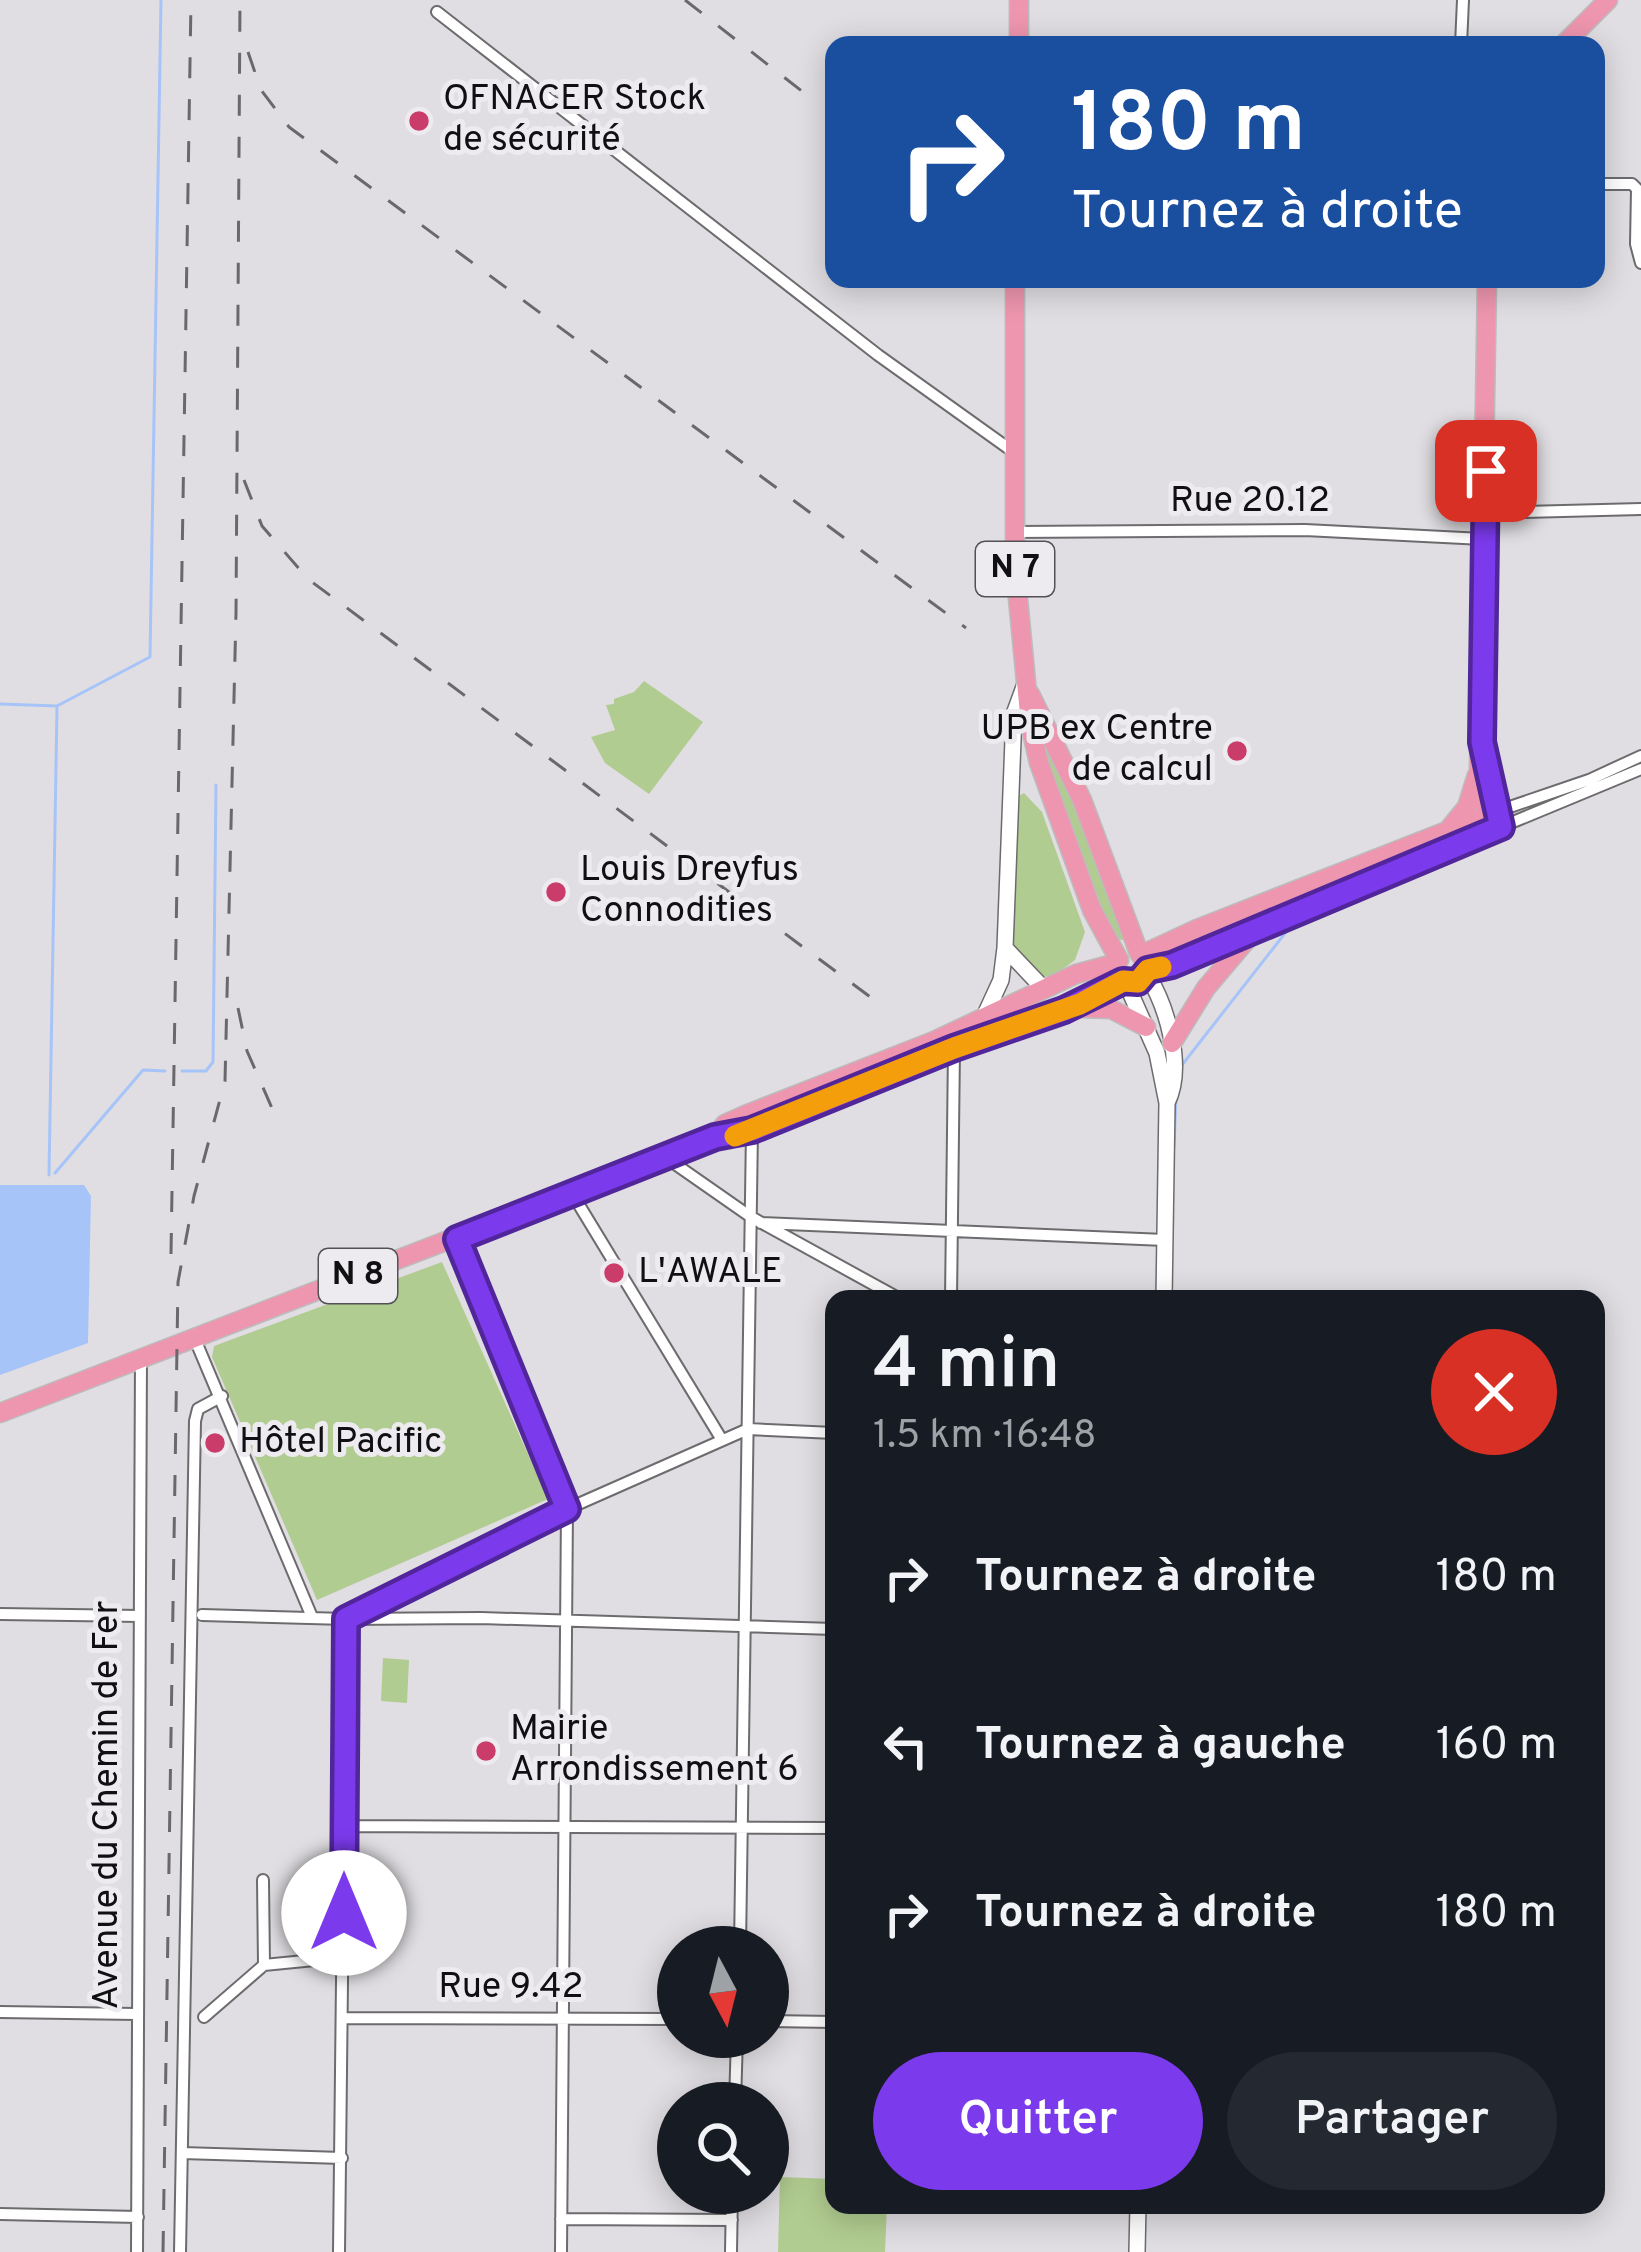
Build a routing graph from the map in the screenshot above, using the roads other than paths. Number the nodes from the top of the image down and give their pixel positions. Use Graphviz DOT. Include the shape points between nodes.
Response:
graph roads {
  1 [pos="1019,0"];
  2 [pos="1462,0"];
  3 [pos="1608,0"];
  4 [pos="437,13"];
  5 [pos="1019,36"];
  6 [pos="1460,36"];
  7 [pos="1572,36"];
  8 [pos="1605,184"];
  9 [pos="1641,262"];
  10 [pos="1015,288"];
  11 [pos="1487,288"];
  12 [pos="1016,453"];
  13 [pos="1641,509"];
  14 [pos="1483,513"];
  15 [pos="1016,532"];
  16 [pos="1483,539"];
  17 [pos="1025,684"];
  18 [pos="1482,742"];
  19 [pos="1641,756"];
  20 [pos="1641,769"];
  21 [pos="1479,770"];
  22 [pos="1494,821"];
  23 [pos="1446,832"];
  24 [pos="1257,929"];
  25 [pos="1005,948"];
  26 [pos="1144,963"];
  27 [pos="1121,971"];
  28 [pos="1043,988"];
  29 [pos="1064,1010"];
  30 [pos="984,1018"];
  31 [pos="1146,1027"];
  32 [pos="1172,1043"];
  33 [pos="954,1048"];
  34 [pos="1167,1103"];
  35 [pos="752,1130"];
  36 [pos="715,1137"];
  37 [pos="665,1157"];
  38 [pos="572,1195"];
  39 [pos="756,1220"];
  40 [pos="953,1233"];
  41 [pos="457,1239"];
  42 [pos="1165,1240"];
  43 [pos="884,1290"];
  44 [pos="951,1290"];
  45 [pos="1164,1290"];
  46 [pos="194,1337"];
  47 [pos="141,1358"];
  48 [pos="222,1396"];
  49 [pos="0,1413"];
  50 [pos="748,1429"];
  51 [pos="825,1433"];
  52 [pos="722,1440"];
  53 [pos="567,1509"];
  54 [pos="0,1614"];
  55 [pos="202,1615"];
  56 [pos="140,1616"];
  57 [pos="312,1617"];
  58 [pos="346,1619"];
  59 [pos="566,1622"];
  60 [pos="746,1629"];
  61 [pos="825,1629"];
  62 [pos="344,1826"];
  63 [pos="564,1827"];
  64 [pos="743,1827"];
  65 [pos="825,1828"];
  66 [pos="263,1880"];
  67 [pos="741,1926"];
  68 [pos="345,1958"];
  69 [pos="264,1965"];
  70 [pos="0,2012"];
  71 [pos="136,2014"];
  72 [pos="204,2017"];
  73 [pos="345,2018"];
  74 [pos="563,2018"];
  75 [pos="657,2019"];
  76 [pos="789,2021"];
  77 [pos="825,2022"];
  78 [pos="182,2153"];
  79 [pos="342,2158"];
  80 [pos="0,2214"];
  81 [pos="731,2214"];
  82 [pos="1138,2214"];
  83 [pos="138,2217"];
  84 [pos="561,2219"];
  85 [pos="731,2220"];
  86 [pos="137,2252"];
  87 [pos="181,2252"];
  88 [pos="339,2252"];
  89 [pos="561,2252"];
  90 [pos="731,2252"];
  91 [pos="1137,2252"];
  1 -- 5 [label="highway"];
  2 -- 6 [label="street"];
  3 -- 7 [label="highway"];
  4 -- 12 [label="street" via="878,356"];
  8 -- 9 [label="street" via="1637,189"];
  10 -- 12 [label="highway, N 7"];
  11 -- 14 [label="highway"];
  12 -- 15 [label="highway, N 7"];
  13 -- 14 [label="street"];
  14 -- 16 [label="highway"];
  15 -- 16 [label="street, Rue 20.12" via="1305,530"];
  15 -- 17 [label="highway, N 7"];
  16 -- 18 [label="highway"];
  17 -- 25 [label="main road" via="1014,714"];
  17 -- 26 [label="highway, N 7" via="1070,771"];
  17 -- 27 [label="highway, N 7" via="1039,764"];
  18 -- 21 [label="highway"];
  18 -- 22 [label="highway"];
  19 -- 22 [label="street"];
  20 -- 22 [label="street"];
  21 -- 22 [label="highway"];
  21 -- 23 [label="highway" via="1467,807"];
  22 -- 23 [label="highway"];
  22 -- 24 [label="highway"];
  23 -- 26 [label="highway" via="1197,929"];
  24 -- 26 [label="highway" via="1172,965"];
  24 -- 32 [label="highway"];
  25 -- 28 [label="main road"];
  25 -- 30 [label="main road"];
  26 -- 27 [label="highway" via="1127,953"];
  26 -- 27 [label="highway" via="1138,982"];
  26 -- 32 [label="main road"];
  27 -- 28 [label="highway, N 8"];
  27 -- 29 [label="highway, N 8"];
  27 -- 31 [label="main road"];
  28 -- 30 [label="highway, N 8"];
  29 -- 31 [label="highway" via="1111,1009"];
  29 -- 33 [label="highway, N 8"];
  30 -- 36 [label="highway, N 8" via="745,1115"];
  31 -- 34 [label="main road"];
  32 -- 34 [label="main road"];
  33 -- 35 [label="highway, N 8"];
  33 -- 40 [label="street"];
  34 -- 42 [label="main road"];
  35 -- 36 [label="highway, N 8"];
  35 -- 39 [label="street"];
  36 -- 37 [label="highway, N 8"];
  37 -- 38 [label="highway, N 8"];
  37 -- 39 [label="street"];
  38 -- 41 [label="highway, N 8"];
  38 -- 52 [label="street"];
  39 -- 40 [label="street"];
  39 -- 43 [label="street"];
  39 -- 50 [label="street"];
  40 -- 42 [label="street"];
  40 -- 44 [label="street"];
  41 -- 46 [label="highway, N 8"];
  41 -- 53 [label="street"];
  42 -- 45 [label="main road"];
  46 -- 47 [label="highway, N 8"];
  46 -- 48 [label="street"];
  47 -- 49 [label="highway, N 8"];
  47 -- 56 [label="street, Avenue du Chemin de Fer"];
  48 -- 57 [label="street"];
  48 -- 78 [label="street" via="198,1408 195,1420"];
  50 -- 51 [label="street"];
  50 -- 52 [label="street"];
  50 -- 60 [label="street"];
  52 -- 53 [label="street"];
  53 -- 58 [label="street"];
  53 -- 59 [label="street"];
  54 -- 56 [label="street"];
  55 -- 57 [label="street"];
  56 -- 71 [label="street, Avenue du Chemin de Fer"];
  57 -- 58 [label="street"];
  58 -- 59 [label="street"];
  58 -- 62 [label="street"];
  59 -- 60 [label="street"];
  59 -- 63 [label="street"];
  60 -- 61 [label="street"];
  60 -- 64 [label="street"];
  62 -- 63 [label="street"];
  62 -- 68 [label="street"];
  63 -- 64 [label="street"];
  63 -- 74 [label="street"];
  64 -- 65 [label="street"];
  64 -- 67 [label="street"];
  66 -- 69 [label="street"];
  68 -- 69 [label="street"];
  68 -- 73 [label="street"];
  69 -- 72 [label="street"];
  70 -- 71 [label="street"];
  71 -- 83 [label="street, Avenue du Chemin de Fer"];
  73 -- 74 [label="street, Rue 9.42"];
  73 -- 79 [label="street"];
  74 -- 75 [label="street, Rue 9.42"];
  74 -- 84 [label="street"];
  76 -- 77 [label="street"];
  78 -- 79 [label="street"];
  78 -- 87 [label="street"];
  79 -- 88 [label="street"];
  80 -- 83 [label="street"];
  81 -- 85 [label="street"];
  82 -- 91 [label="main road"];
  83 -- 86 [label="street, Avenue du Chemin de Fer"];
  84 -- 85 [label="street"];
  84 -- 89 [label="street"];
  85 -- 90 [label="street"];
}
